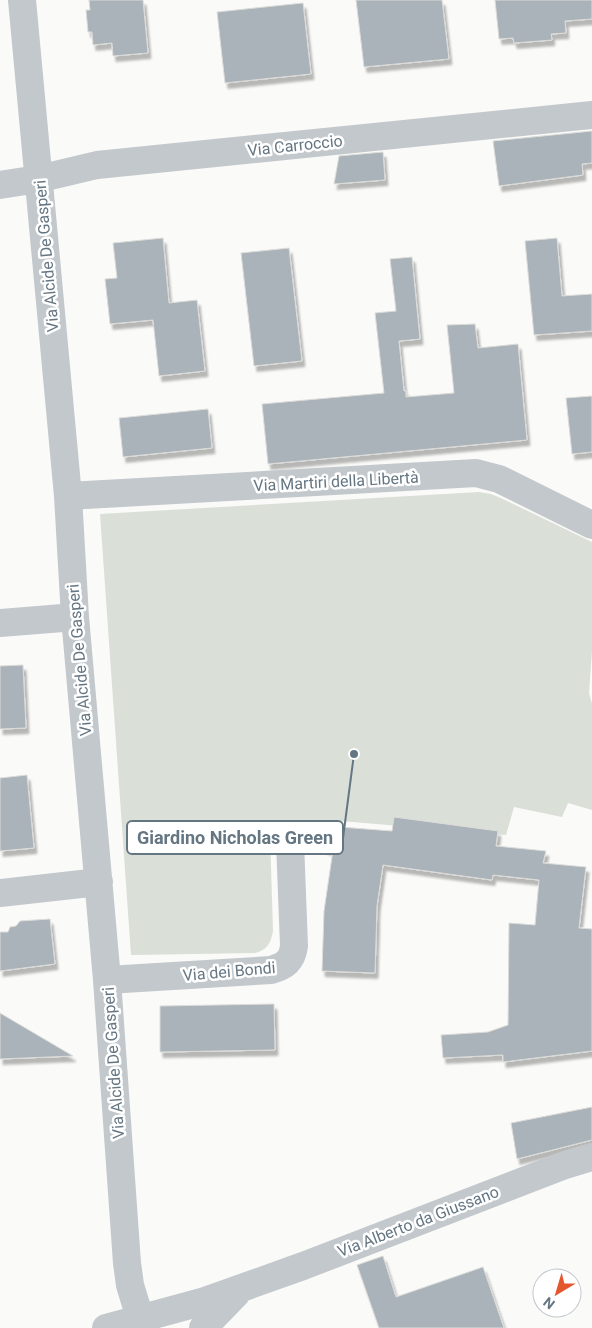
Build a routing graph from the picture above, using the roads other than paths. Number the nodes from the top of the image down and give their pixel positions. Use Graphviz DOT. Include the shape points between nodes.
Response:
graph roads {
  1 [pos="22,0"];
  2 [pos="592,115"];
  3 [pos="38,179"];
  4 [pos="0,185"];
  5 [pos="68,496"];
  6 [pos="592,525"];
  7 [pos="75,617"];
  8 [pos="0,623"];
  9 [pos="290,842"];
  10 [pos="99,882"];
  11 [pos="0,893"];
  12 [pos="107,980"];
  13 [pos="592,1157"];
  14 [pos="244,1287"];
  15 [pos="142,1323"];
  16 [pos="106,1328"];
  17 [pos="203,1328"];
  1 -- 3 [label="street, Via Alcide De Gasperi"];
  2 -- 3 [label="street, Via Carroccio" via="98,165"];
  3 -- 4 [label="street, Via Carroccio"];
  3 -- 5 [label="street, Via Alcide De Gasperi"];
  5 -- 6 [label="street, Via Martiri della Libertà" via="476,474 499,479"];
  5 -- 7 [label="street, Via Alcide De Gasperi"];
  7 -- 8 [label="street"];
  7 -- 10 [label="street, Via Alcide De Gasperi"];
  9 -- 12 [label="street, Via dei Bondi" via="294,946 293,955 285,965 271,970"];
  10 -- 11 [label="street"];
  10 -- 12 [label="street, Via Alcide De Gasperi"];
  12 -- 15 [label="street, Via Alcide De Gasperi" via="127,1263"];
  13 -- 14 [label="street, Via Alberto da Giussano"];
  14 -- 15 [label="street, Via Alberto da Giussano"];
  14 -- 17 [label="street, Via Alberto da Giussano"];
  15 -- 16 [label="street, Via Alberto da Giussano"];
}
